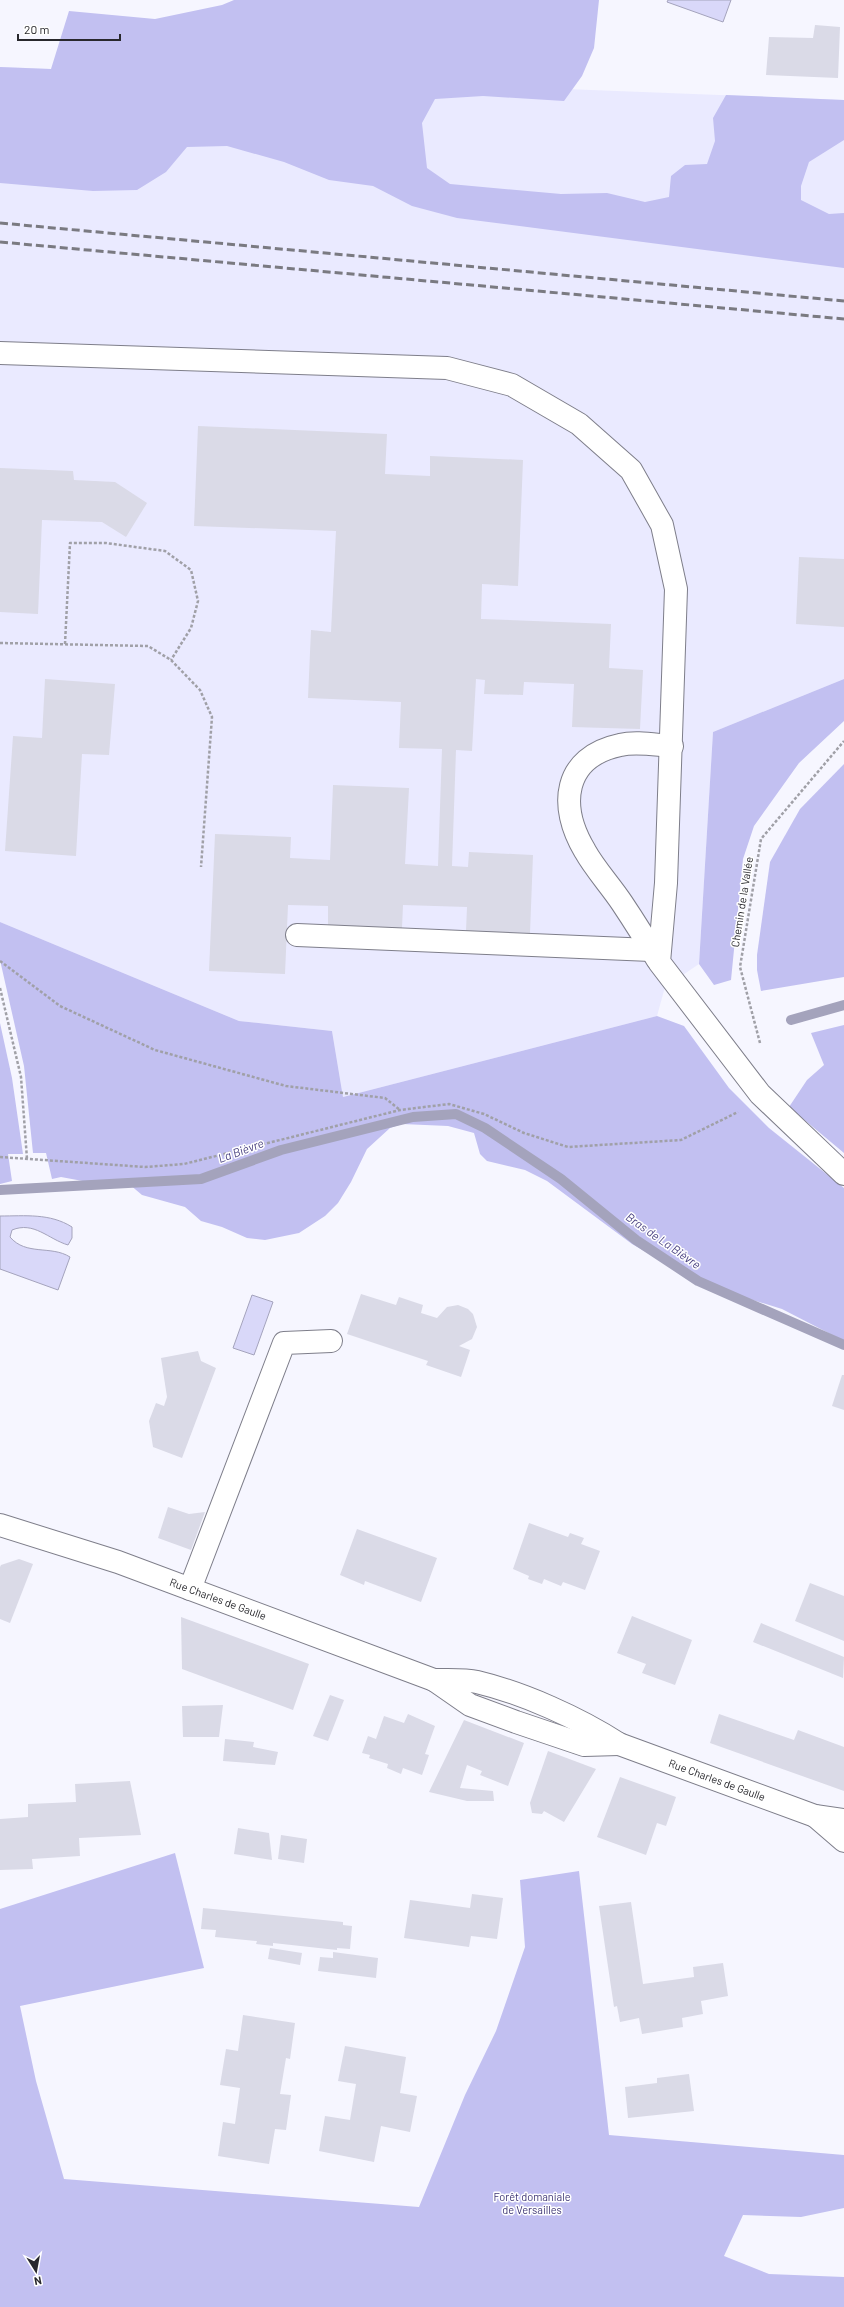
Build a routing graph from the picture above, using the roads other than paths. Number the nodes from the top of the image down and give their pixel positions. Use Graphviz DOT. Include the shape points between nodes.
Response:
graph roads {
  1 [pos="0,353"];
  2 [pos="672,746"];
  3 [pos="297,935"];
  4 [pos="655,956"];
  5 [pos="844,1174"];
  6 [pos="332,1341"];
  7 [pos="0,1526"];
  8 [pos="190,1589"];
  9 [pos="815,1816"];
  10 [pos="844,1820"];
  11 [pos="844,1842"];
  1 -- 2 [label="main road" via="447,368 512,385 579,424 631,470 662,525 676,589"];
  2 -- 4 [label="main road" via="666,883"];
  2 -- 4 [label="main road" via="621,745 589,757 574,775 568,798 575,829 584,851 622,903"];
  3 -- 4 [label="main road"];
  4 -- 5 [label="main road" via="760,1094"];
  6 -- 8 [label="main road" via="284,1343"];
  7 -- 8 [label="main road, Rue Charles de Gaulle" via="118,1562"];
  8 -- 9 [label="main road, Rue Charles de Gaulle" via="434,1680 470,1705 516,1722 584,1745 619,1744"];
  9 -- 10 [label="main road, Rue Charles de Gaulle"];
  9 -- 11 [label="main road, Rue Charles de Gaulle"];
}
